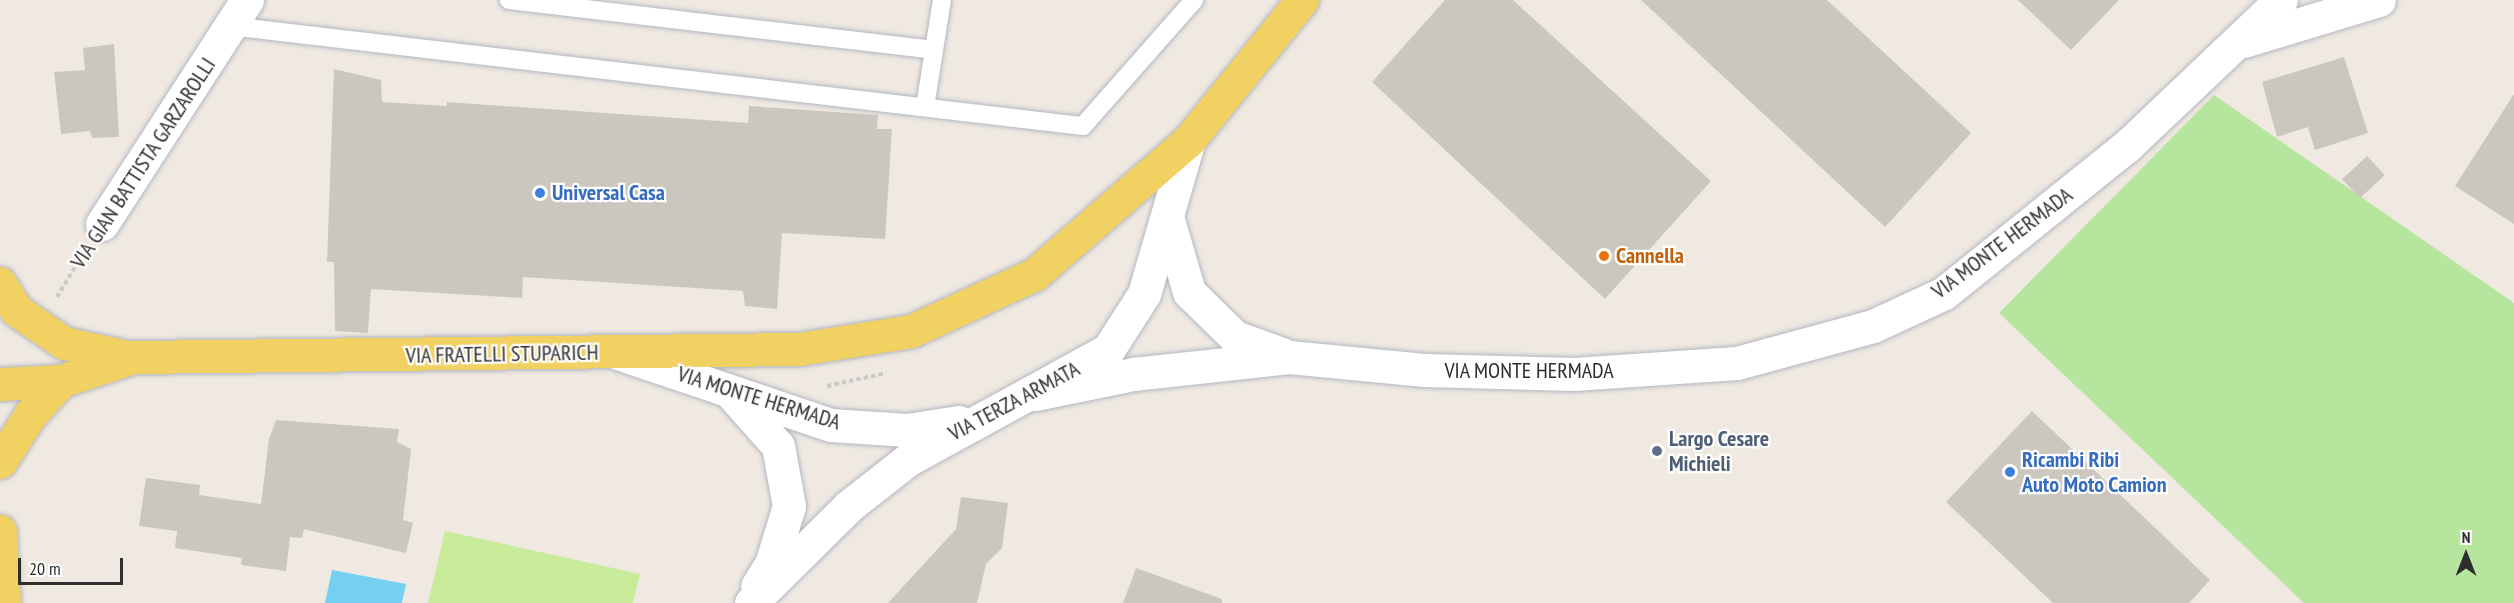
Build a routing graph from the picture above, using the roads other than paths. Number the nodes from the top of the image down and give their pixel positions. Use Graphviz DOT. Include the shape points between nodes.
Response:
graph roads {
  1 [pos="509,0"];
  2 [pos="942,0"];
  3 [pos="1194,0"];
  4 [pos="1302,0"];
  5 [pos="2281,0"];
  6 [pos="2379,0"];
  7 [pos="238,13"];
  8 [pos="2239,43"];
  9 [pos="934,50"];
  10 [pos="925,107"];
  11 [pos="1189,140"];
  12 [pos="1168,220"];
  13 [pos="102,224"];
  14 [pos="1035,274"];
  15 [pos="0,283"];
  16 [pos="616,352"];
  17 [pos="134,357"];
  18 [pos="1289,357"];
  19 [pos="61,381"];
  20 [pos="0,384"];
  21 [pos="728,390"];
  22 [pos="1035,394"];
  23 [pos="976,419"];
  24 [pos="0,462"];
  25 [pos="0,531"];
  26 [pos="4,603"];
  27 [pos="749,603"];
  1 -- 9 [label="lane"];
  2 -- 9 [label="lane"];
  3 -- 10 [label="lane" via="1083,126"];
  4 -- 11 [label="main road, VIA TERZA ARMATA"];
  5 -- 8 [label="street"];
  6 -- 8 [label="street, VIA MONTE HERMADA"];
  7 -- 10 [label="lane"];
  7 -- 13 [label="street, VIA GIAN BATTISTA GARZAROLLI"];
  8 -- 18 [label="street, VIA MONTE HERMADA" via="2127,146 1944,293 1873,326 1737,363 1575,374 1424,370"];
  9 -- 10 [label="lane"];
  11 -- 12 [label="street, VIA TERZA ARMATA"];
  11 -- 14 [label="main road, VIA TERZA ARMATA"];
  12 -- 18 [label="street, VIA MONTE HERMADA" via="1189,292 1235,337"];
  12 -- 22 [label="street, VIA TERZA ARMATA" via="1143,294 1107,350"];
  14 -- 16 [label="main road, VIA FRATELLI STUPARICH" via="911,332 799,349"];
  15 -- 17 [label="main road" via="16,310 64,343 98,354"];
  16 -- 17 [label="main road, VIA FRATELLI STUPARICH"];
  16 -- 21 [label="street, VIA MONTE HERMADA"];
  17 -- 19 [label="main road, VIA FRATELLI STUPARICH"];
  18 -- 22 [label="street, VIA MONTE HERMADA" via="1133,374"];
  19 -- 20 [label="main road"];
  19 -- 24 [label="main road, VIA FRATELLI STUPARICH" via="30,415"];
  21 -- 23 [label="street, VIA MONTE HERMADA" via="831,425 907,430"];
  21 -- 27 [label="street, VIA TERZA ARMATA" via="778,446 789,506 771,564"];
  22 -- 23 [label="street, VIA TERZA ARMATA"];
  23 -- 27 [label="street, VIA TERZA ARMATA" via="909,459 849,506"];
  25 -- 26 [label="main road"];
}
